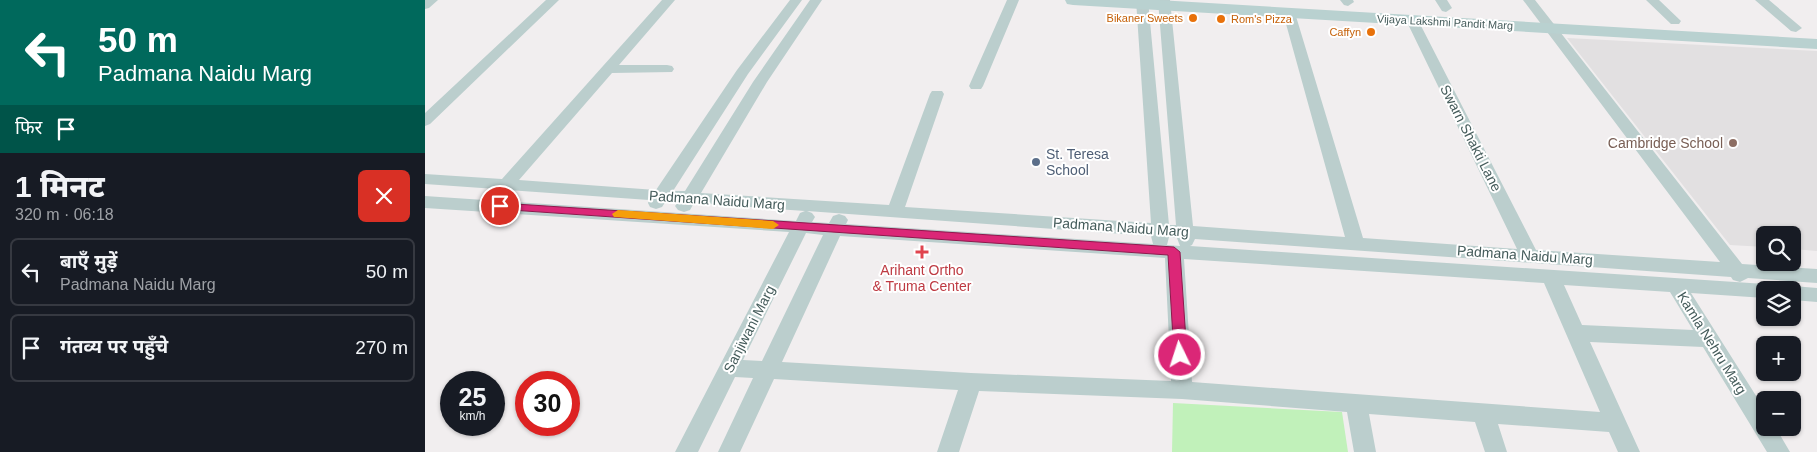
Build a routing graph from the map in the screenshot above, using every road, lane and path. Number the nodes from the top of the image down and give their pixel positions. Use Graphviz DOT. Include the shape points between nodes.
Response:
graph roads {
  1 [pos="432,0"];
  2 [pos="553,0"];
  3 [pos="669,0"];
  4 [pos="796,0"];
  5 [pos="816,0"];
  6 [pos="1013,0"];
  7 [pos="1073,0"];
  8 [pos="1308,0"];
  9 [pos="1652,0"];
  10 [pos="1761,0"];
  11 [pos="1347,1"];
  12 [pos="1142,2"];
  13 [pos="1164,3"];
  14 [pos="1211,4"];
  15 [pos="1443,4"];
  16 [pos="425,5"];
  17 [pos="1233,5"];
  18 [pos="1534,7"];
  19 [pos="1289,13"];
  20 [pos="1412,20"];
  21 [pos="1675,21"];
  22 [pos="1551,28"];
  23 [pos="1796,28"];
  24 [pos="1817,29"];
  25 [pos="1817,44"];
  26 [pos="608,69"];
  27 [pos="667,69"];
  28 [pos="976,86"];
  29 [pos="937,94"];
  30 [pos="425,121"];
  31 [pos="425,179"];
  32 [pos="506,185"];
  33 [pos="661,196"];
  34 [pos="689,198"];
  35 [pos="425,202"];
  36 [pos="812,206"];
  37 [pos="845,208"];
  38 [pos="895,212"];
  39 [pos="647,216"];
  40 [pos="677,218"];
  41 [pos="801,227"];
  42 [pos="835,229"];
  43 [pos="1160,230"];
  44 [pos="1186,231"];
  45 [pos="1356,244"];
  46 [pos="1174,252"];
  47 [pos="1530,256"];
  48 [pos="1736,270"];
  49 [pos="1817,276"];
  50 [pos="1551,277"];
  51 [pos="1676,285"];
  52 [pos="1756,289"];
  53 [pos="1756,291"];
  54 [pos="1801,294"];
  55 [pos="1817,295"];
  56 [pos="1576,333"];
  57 [pos="1709,339"];
  58 [pos="729,368"];
  59 [pos="768,370"];
  60 [pos="971,382"];
  61 [pos="1182,390"];
  62 [pos="1356,403"];
  63 [pos="1484,414"];
  64 [pos="1616,423"];
  65 [pos="686,452"];
  66 [pos="729,452"];
  67 [pos="948,452"];
  68 [pos="1365,452"];
  69 [pos="1496,452"];
  70 [pos="1629,452"];
  71 [pos="1779,452"];
  1 -- 16 [label="street"];
  2 -- 30 [label="street"];
  3 -- 26 [label="street"];
  4 -- 33 [label="street"];
  5 -- 34 [label="street"];
  6 -- 28 [label="street"];
  7 -- 12 [label="street, Vijaya Lakshmi Pandit Marg"];
  8 -- 11 [label="street, Vijaya Lakshmi Pandit Marg"];
  9 -- 21 [label="street"];
  10 -- 23 [label="street"];
  11 -- 15 [label="street, Vijaya Lakshmi Pandit Marg"];
  12 -- 13 [label="street, Vijaya Lakshmi Pandit Marg"];
  12 -- 43 [label="street"];
  13 -- 14 [label="street, Vijaya Lakshmi Pandit Marg"];
  13 -- 44 [label="street"];
  14 -- 17 [label="street, Vijaya Lakshmi Pandit Marg"];
  15 -- 18 [label="street, Vijaya Lakshmi Pandit Marg"];
  17 -- 19 [label="street, Vijaya Lakshmi Pandit Marg"];
  18 -- 21 [label="street, Vijaya Lakshmi Pandit Marg"];
  18 -- 22 [label="street"];
  19 -- 20 [label="street, Vijaya Lakshmi Pandit Marg"];
  19 -- 45 [label="street"];
  20 -- 22 [label="street, Vijaya Lakshmi Pandit Marg"];
  20 -- 47 [label="street, Swarn Shakti Lane"];
  21 -- 23 [label="street, Vijaya Lakshmi Pandit Marg"];
  22 -- 25 [label="street, Vijaya Lakshmi Pandit Marg"];
  22 -- 48 [label="street"];
  23 -- 24 [label="street, Vijaya Lakshmi Pandit Marg"];
  26 -- 27 [label="street"];
  26 -- 32 [label="street"];
  29 -- 38 [label="street"];
  31 -- 32 [label="street, Padmana Naidu Marg"];
  32 -- 33 [label="street, Padmana Naidu Marg"];
  33 -- 34 [label="street, Padmana Naidu Marg"];
  33 -- 39 [label="street"];
  34 -- 36 [label="street, Padmana Naidu Marg"];
  34 -- 40 [label="street"];
  35 -- 39 [label="street, Padmana Naidu Marg"];
  36 -- 37 [label="street, Padmana Naidu Marg"];
  36 -- 41 [label="street, Sanjiwani Marg"];
  37 -- 38 [label="street, Padmana Naidu Marg"];
  37 -- 42 [label="street"];
  38 -- 43 [label="street, Padmana Naidu Marg"];
  39 -- 40 [label="street, Padmana Naidu Marg"];
  40 -- 41 [label="street, Padmana Naidu Marg"];
  41 -- 42 [label="street, Padmana Naidu Marg"];
  41 -- 58 [label="street, Sanjiwani Marg"];
  42 -- 46 [label="street, Padmana Naidu Marg"];
  42 -- 59 [label="street"];
  43 -- 44 [label="street, Padmana Naidu Marg"];
  43 -- 46 [label="street"];
  44 -- 45 [label="street, Padmana Naidu Marg"];
  44 -- 46 [label="street"];
  45 -- 47 [label="street, Padmana Naidu Marg"];
  46 -- 50 [label="street, Padmana Naidu Marg"];
  46 -- 61 [label="street"];
  47 -- 48 [label="street, Padmana Naidu Marg"];
  48 -- 49 [label="street, Padmana Naidu Marg"];
  48 -- 52 [label="street"];
  50 -- 51 [label="street, Padmana Naidu Marg"];
  50 -- 56 [label="street"];
  51 -- 53 [label="street, Padmana Naidu Marg"];
  51 -- 57 [label="street, Kamla Nehru Marg"];
  54 -- 55 [label="street"];
  56 -- 57 [label="street"];
  56 -- 64 [label="street"];
  57 -- 71 [label="street, Kamla Nehru Marg"];
  58 -- 59 [label="street"];
  58 -- 65 [label="street, Sanjiwani Marg"];
  59 -- 60 [label="street"];
  59 -- 66 [label="street"];
  60 -- 61 [label="street"];
  60 -- 67 [label="street"];
  61 -- 62 [label="street"];
  62 -- 63 [label="street"];
  62 -- 68 [label="street"];
  63 -- 64 [label="street"];
  63 -- 69 [label="street"];
  64 -- 70 [label="street"];
}
